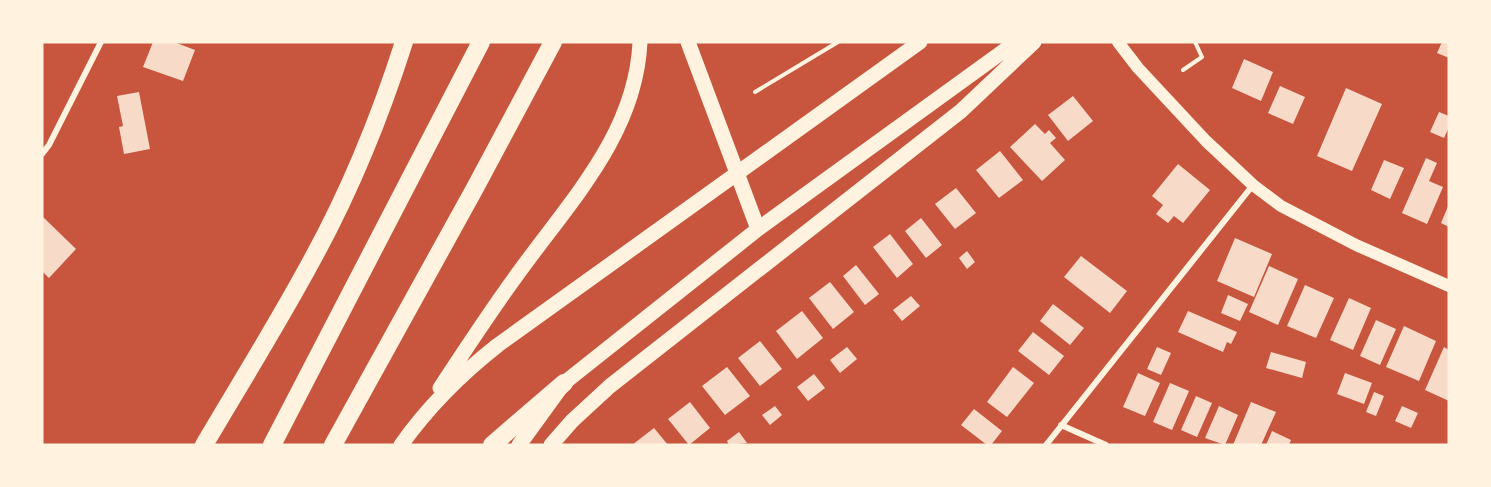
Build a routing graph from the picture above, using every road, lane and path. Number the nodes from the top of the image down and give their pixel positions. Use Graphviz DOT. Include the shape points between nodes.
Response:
graph roads {
  1 [pos="101,42"];
  2 [pos="404,42"];
  3 [pos="481,42"];
  4 [pos="553,42"];
  5 [pos="640,42"];
  6 [pos="688,42"];
  7 [pos="838,42"];
  8 [pos="920,42"];
  9 [pos="1016,42"];
  10 [pos="1034,42"];
  11 [pos="1118,42"];
  12 [pos="1195,42"];
  13 [pos="1183,70"];
  14 [pos="755,92"];
  15 [pos="42,154"];
  16 [pos="1253,185"];
  17 [pos="758,229"];
  18 [pos="1449,286"];
  19 [pos="564,383"];
  20 [pos="422,416"];
  21 [pos="1061,425"];
  22 [pos="204,445"];
  23 [pos="271,445"];
  24 [pos="333,445"];
  25 [pos="401,445"];
  26 [pos="492,445"];
  27 [pos="519,445"];
  28 [pos="551,445"];
  29 [pos="1046,445"];
  30 [pos="1106,445"];
  1 -- 15 [label="street"];
  2 -- 22 [label="highway" via="375,123 331,224"];
  3 -- 23 [label="highway"];
  4 -- 24 [label="highway"];
  5 -- 20 [label="main road" via="635,82 614,137 496,303"];
  6 -- 17 [label="main road"];
  7 -- 14 [label="path"];
  8 -- 20 [label="main road" via="498,345 473,364"];
  9 -- 17 [label="main road"];
  10 -- 28 [label="main road" via="961,111 610,386"];
  11 -- 16 [label="main road" via="1206,141"];
  12 -- 13 [label="path" via="1202,57"];
  16 -- 18 [label="main road" via="1318,226"];
  16 -- 21 [label="street"];
  17 -- 19 [label="main road"];
  19 -- 26 [label="highway"];
  19 -- 27 [label="main road"];
  20 -- 25 [label="main road"];
  21 -- 29 [label="street"];
  21 -- 30 [label="street"];
}
